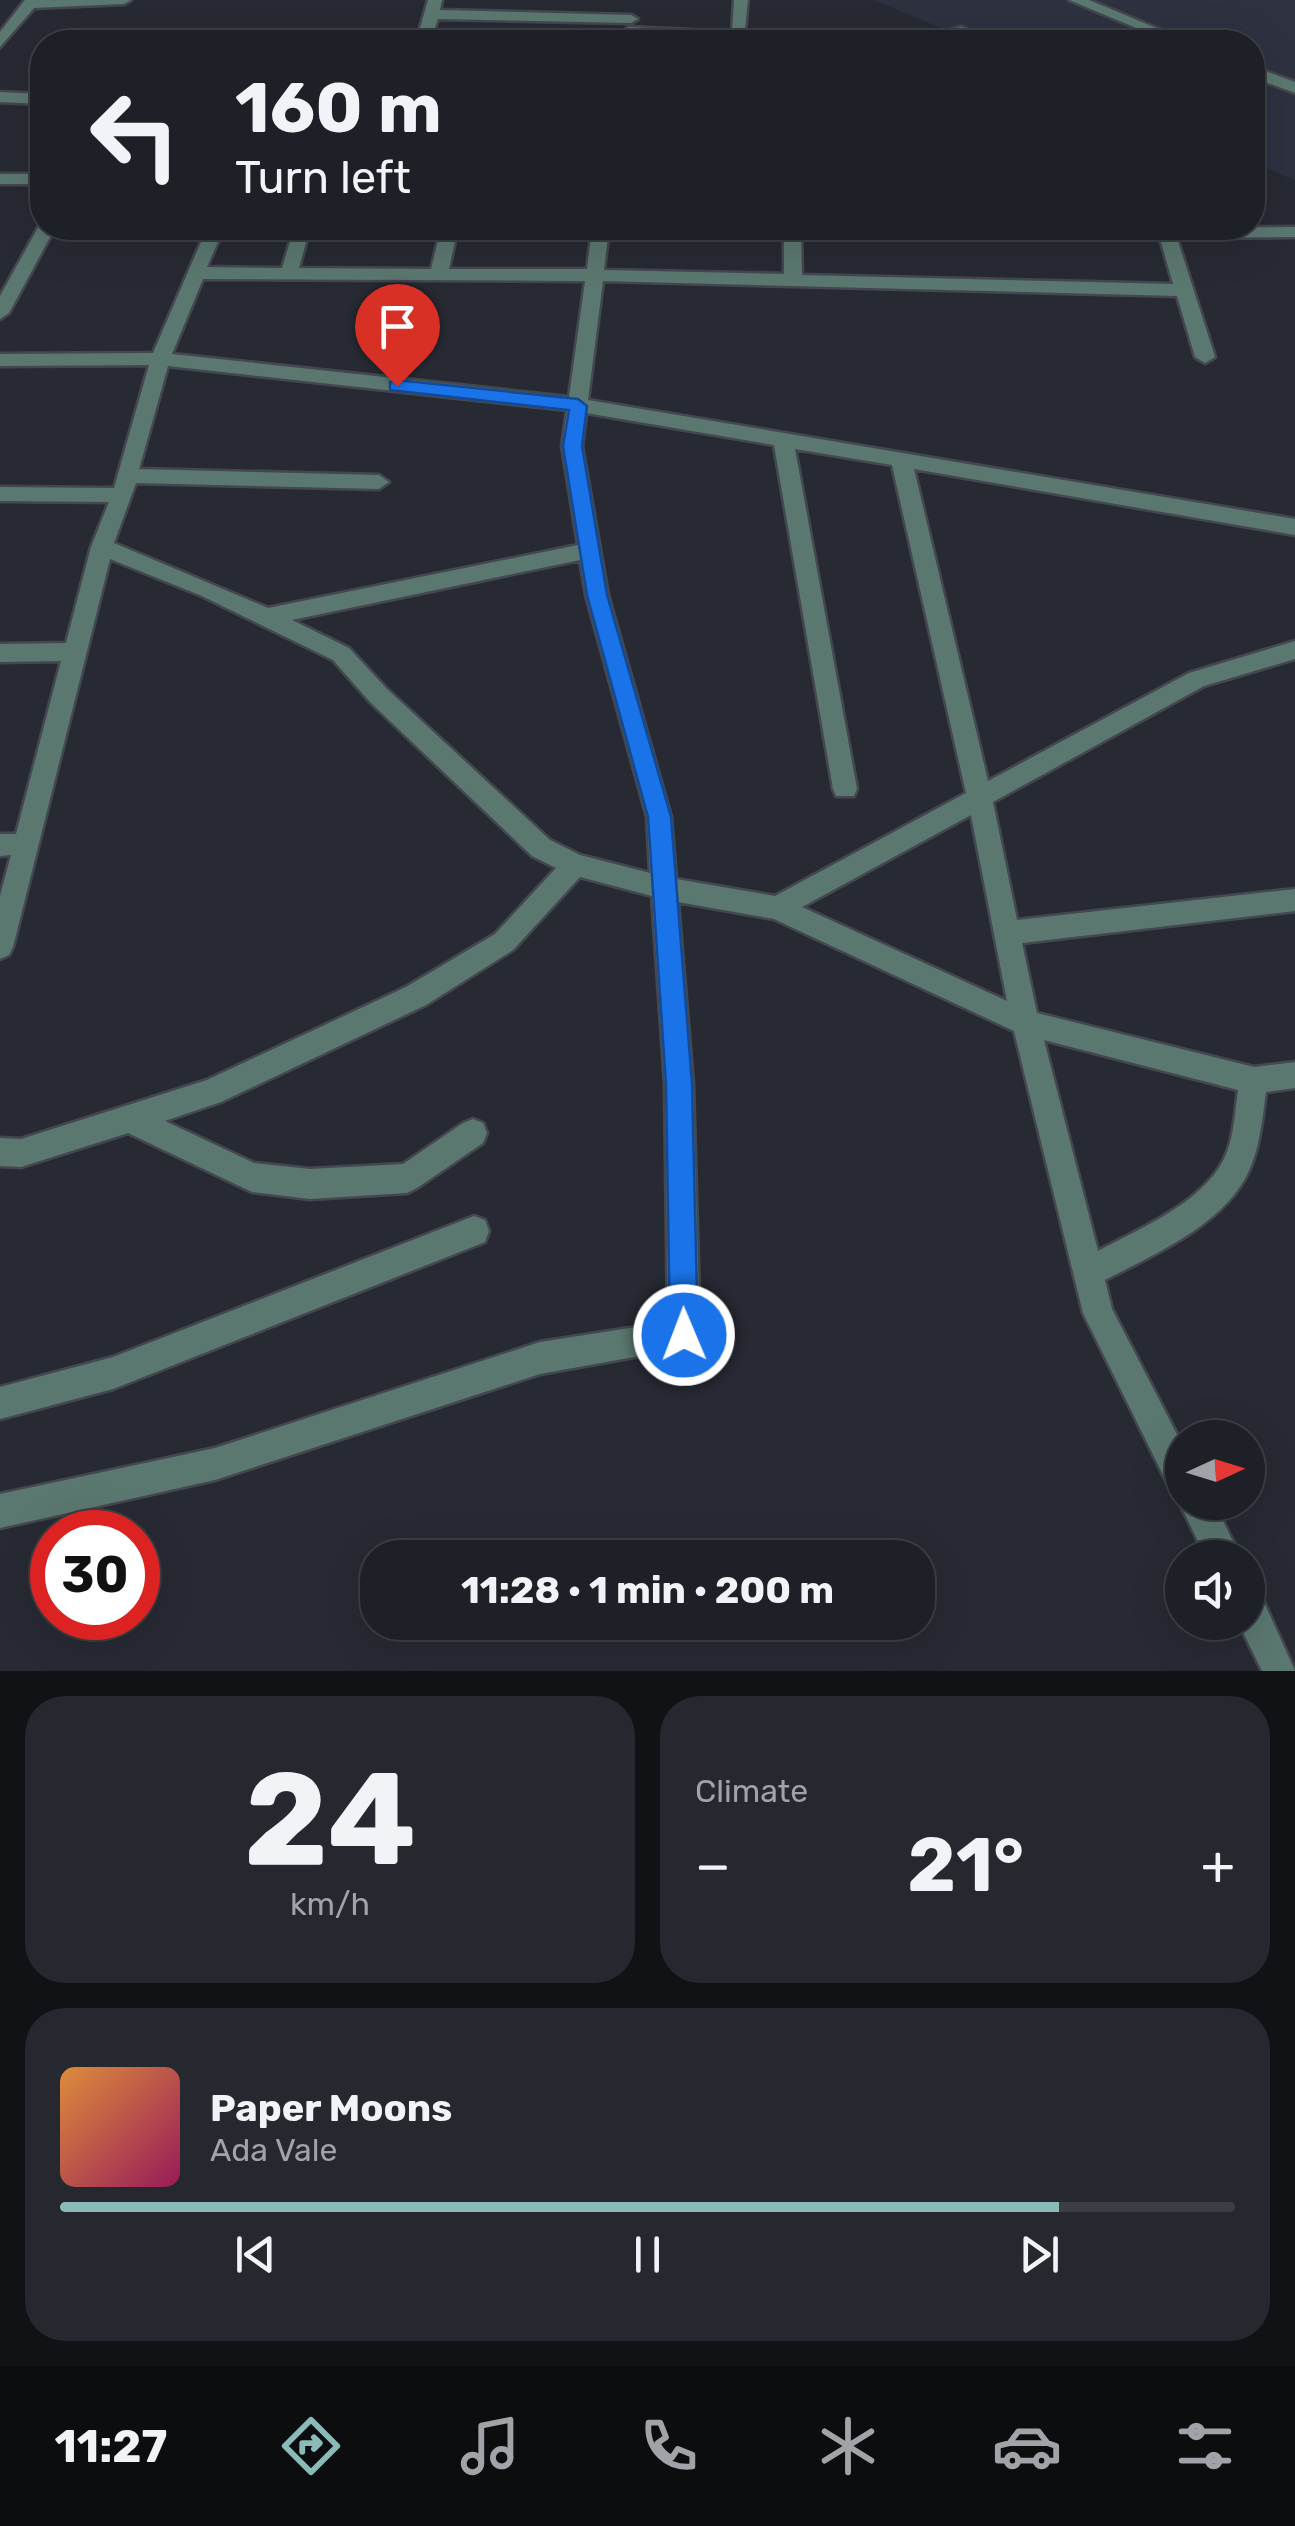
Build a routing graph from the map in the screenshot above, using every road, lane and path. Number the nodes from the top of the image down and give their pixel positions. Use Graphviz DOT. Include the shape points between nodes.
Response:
graph roads {
  1 [pos="124,0"];
  2 [pos="634,0"];
  3 [pos="741,0"];
  4 [pos="1076,0"];
  5 [pos="31,2"];
  6 [pos="434,7"];
  7 [pos="621,30"];
  8 [pos="629,30"];
  9 [pos="739,30"];
  10 [pos="1152,30"];
  11 [pos="0,42"];
  12 [pos="1265,76"];
  13 [pos="1295,88"];
  14 [pos="0,98"];
  15 [pos="30,99"];
  16 [pos="0,179"];
  17 [pos="30,179"];
  18 [pos="1265,232"];
  19 [pos="1295,232"];
  20 [pos="40,240"];
  21 [pos="210,240"];
  22 [pos="299,240"];
  23 [pos="447,240"];
  24 [pos="599,240"];
  25 [pos="793,240"];
  26 [pos="1169,240"];
  27 [pos="195,272"];
  28 [pos="289,273"];
  29 [pos="438,274"];
  30 [pos="594,275"];
  31 [pos="792,280"];
  32 [pos="1184,290"];
  33 [pos="0,313"];
  34 [pos="1204,356"];
  35 [pos="160,359"];
  36 [pos="0,360"];
  37 [pos="578,406"];
  38 [pos="783,440"];
  39 [pos="901,459"];
  40 [pos="379,482"];
  41 [pos="124,485"];
  42 [pos="0,494"];
  43 [pos="1295,528"];
  44 [pos="102,547"];
  45 [pos="590,550"];
  46 [pos="267,618"];
  47 [pos="1295,650"];
  48 [pos="76,652"];
  49 [pos="0,653"];
  50 [pos="845,789"];
  51 [pos="979,795"];
  52 [pos="13,844"];
  53 [pos="575,864"];
  54 [pos="665,888"];
  55 [pos="1295,900"];
  56 [pos="776,908"];
  57 [pos="1008,933"];
  58 [pos="0,948"];
  59 [pos="1026,1022"];
  60 [pos="1295,1075"];
  61 [pos="1254,1080"];
  62 [pos="128,1118"];
  63 [pos="473,1133"];
  64 [pos="0,1152"];
  65 [pos="474,1231"];
  66 [pos="1088,1272"];
  67 [pos="0,1403"];
  68 [pos="1165,1444"];
  69 [pos="0,1511"];
  70 [pos="1265,1640"];
  71 [pos="1280,1671"];
  1 -- 5 [label="street"];
  2 -- 8 [label="street"];
  3 -- 9 [label="street"];
  4 -- 10 [label="street"];
  5 -- 11 [label="street"];
  6 -- 7 [label="street"];
  12 -- 13 [label="street"];
  14 -- 15 [label="street"];
  16 -- 17 [label="street"];
  18 -- 19 [label="street"];
  20 -- 33 [label="street"];
  21 -- 27 [label="street"];
  22 -- 28 [label="street"];
  23 -- 29 [label="street"];
  24 -- 30 [label="street"];
  25 -- 31 [label="street"];
  26 -- 32 [label="street"];
  27 -- 28 [label="street"];
  27 -- 35 [label="street"];
  28 -- 29 [label="street"];
  29 -- 30 [label="street"];
  30 -- 31 [label="street"];
  30 -- 37 [label="street"];
  31 -- 32 [label="street"];
  32 -- 34 [label="street"];
  35 -- 36 [label="street"];
  35 -- 37 [label="street"];
  35 -- 41 [label="street"];
  37 -- 38 [label="street"];
  37 -- 45 [label="street" via="572,446"];
  38 -- 39 [label="street"];
  38 -- 50 [label="street"];
  39 -- 43 [label="street"];
  39 -- 51 [label="street"];
  40 -- 41 [label="street"];
  41 -- 42 [label="street"];
  41 -- 44 [label="street"];
  44 -- 46 [label="street"];
  44 -- 48 [label="street"];
  45 -- 46 [label="street"];
  45 -- 54 [label="street" via="659,817"];
  46 -- 53 [label="street" via="340,654 541,848"];
  47 -- 51 [label="street" via="1196,679"];
  48 -- 49 [label="street"];
  48 -- 52 [label="street"];
  51 -- 56 [label="street"];
  51 -- 57 [label="street"];
  52 -- 58 [label="street"];
  53 -- 54 [label="street"];
  53 -- 62 [label="street" via="504,942 416,996 211,1092"];
  54 -- 56 [label="street"];
  54 -- 69 [label="street" via="679,1084 684,1335 540,1358 216,1464"];
  55 -- 57 [label="street"];
  56 -- 59 [label="street"];
  57 -- 59 [label="street"];
  59 -- 61 [label="street"];
  59 -- 66 [label="street"];
  60 -- 61 [label="street"];
  61 -- 66 [label="street" via="1237,1166 1224,1184 1160,1235"];
  62 -- 63 [label="street" via="252,1177 310,1184 406,1178"];
  62 -- 64 [label="street" via="21,1153"];
  65 -- 67 [label="street" via="113,1373"];
  66 -- 68 [label="street" via="1098,1312"];
  70 -- 71 [label="street"];
}
